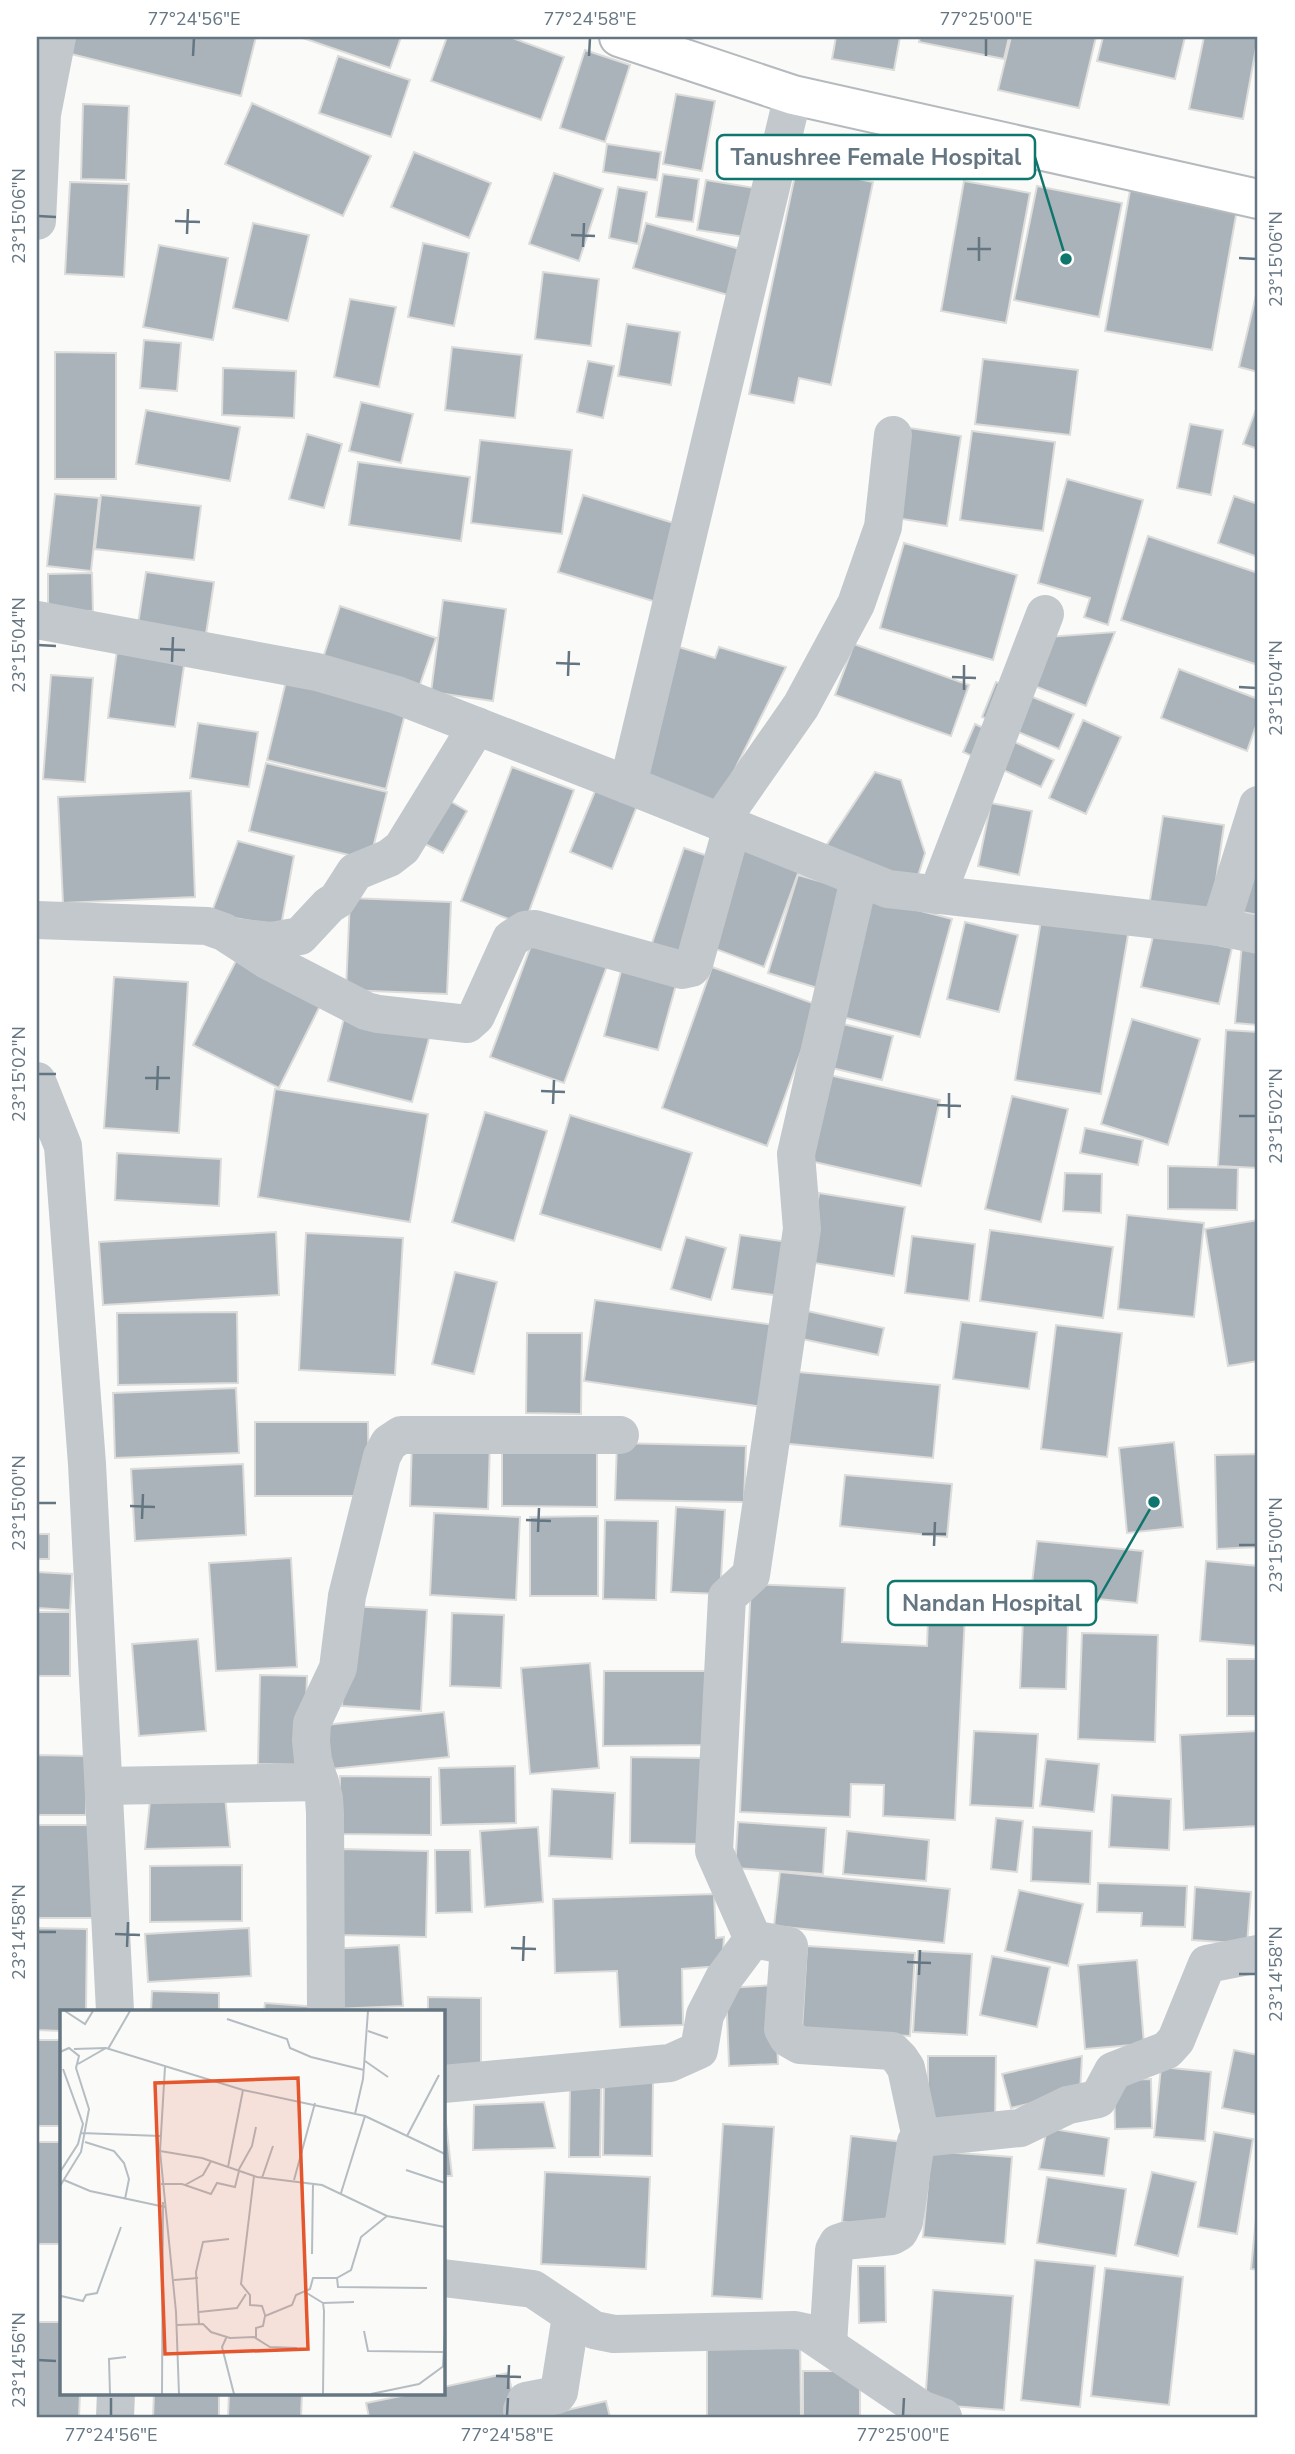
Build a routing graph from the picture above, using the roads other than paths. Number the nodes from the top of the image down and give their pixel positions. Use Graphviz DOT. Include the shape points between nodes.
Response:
graph roads {
  1 [pos="57,37"];
  2 [pos="619,37"];
  3 [pos="793,95"];
  4 [pos="1258,199"];
  5 [pos="37,221"];
  6 [pos="893,435"];
  7 [pos="1045,614"];
  8 [pos="37,620"];
  9 [pos="477,726"];
  10 [pos="628,785"];
  11 [pos="1258,804"];
  12 [pos="726,824"];
  13 [pos="859,879"];
  14 [pos="937,895"];
  15 [pos="37,920"];
  16 [pos="1220,927"];
  17 [pos="1258,935"];
  18 [pos="231,937"];
  19 [pos="37,1081"];
  20 [pos="45,1124"];
  21 [pos="620,1435"];
  22 [pos="320,1782"];
  23 [pos="104,1786"];
  24 [pos="752,1939"];
  25 [pos="1258,1954"];
  26 [pos="115,2010"];
  27 [pos="326,2010"];
  28 [pos="444,2084"];
  29 [pos="921,2138"];
  30 [pos="444,2278"];
  31 [pos="571,2316"];
  32 [pos="828,2344"];
  33 [pos="116,2394"];
  34 [pos="116,2417"];
  35 [pos="524,2417"];
  36 [pos="943,2417"];
  1 -- 5 [label="street" via="42,114"];
  2 -- 3 [label="main road"];
  3 -- 4 [label="main road"];
  3 -- 10 [label="street"];
  6 -- 12 [label="street" via="883,527 856,604 801,706"];
  7 -- 14 [label="street"];
  8 -- 9 [label="street" via="317,672 397,695"];
  9 -- 10 [label="street"];
  9 -- 18 [label="street" via="402,848 355,872 337,900 300,936 272,941"];
  10 -- 12 [label="street"];
  11 -- 16 [label="street"];
  12 -- 13 [label="street"];
  12 -- 18 [label="street" via="691,968 682,970 525,930 511,939 476,1016 467,1024 366,1011"];
  13 -- 14 [label="street" via="888,889"];
  13 -- 24 [label="street" via="796,1154 802,1229 751,1576 727,1597 714,1851"];
  14 -- 16 [label="street"];
  15 -- 18 [label="street" via="207,926"];
  16 -- 17 [label="street"];
  19 -- 20 [label="street"];
  20 -- 23 [label="street" via="63,1146 87,1464"];
  21 -- 22 [label="street" via="401,1435 389,1443 346,1596 338,1668 312,1723 313,1760"];
  22 -- 23 [label="street"];
  22 -- 27 [label="street" via="325,1813"];
  23 -- 26 [label="street"];
  24 -- 28 [label="street" via="705,2015 699,2050 670,2063"];
  24 -- 29 [label="street" via="789,1946 783,2029 788,2038 800,2045 892,2051 906,2068"];
  25 -- 29 [label="street" via="1207,1964 1176,2040 1167,2050 1113,2071 1098,2099 1068,2105 1020,2128"];
  29 -- 32 [label="street" via="916,2143 899,2232 844,2241 834,2250"];
  30 -- 31 [label="street" via="534,2289"];
  31 -- 32 [label="street" via="594,2330 614,2334 795,2330"];
  31 -- 35 [label="street" via="559,2392 526,2401"];
  32 -- 36 [label="street" via="921,2409"];
  33 -- 34 [label="street"];
}
